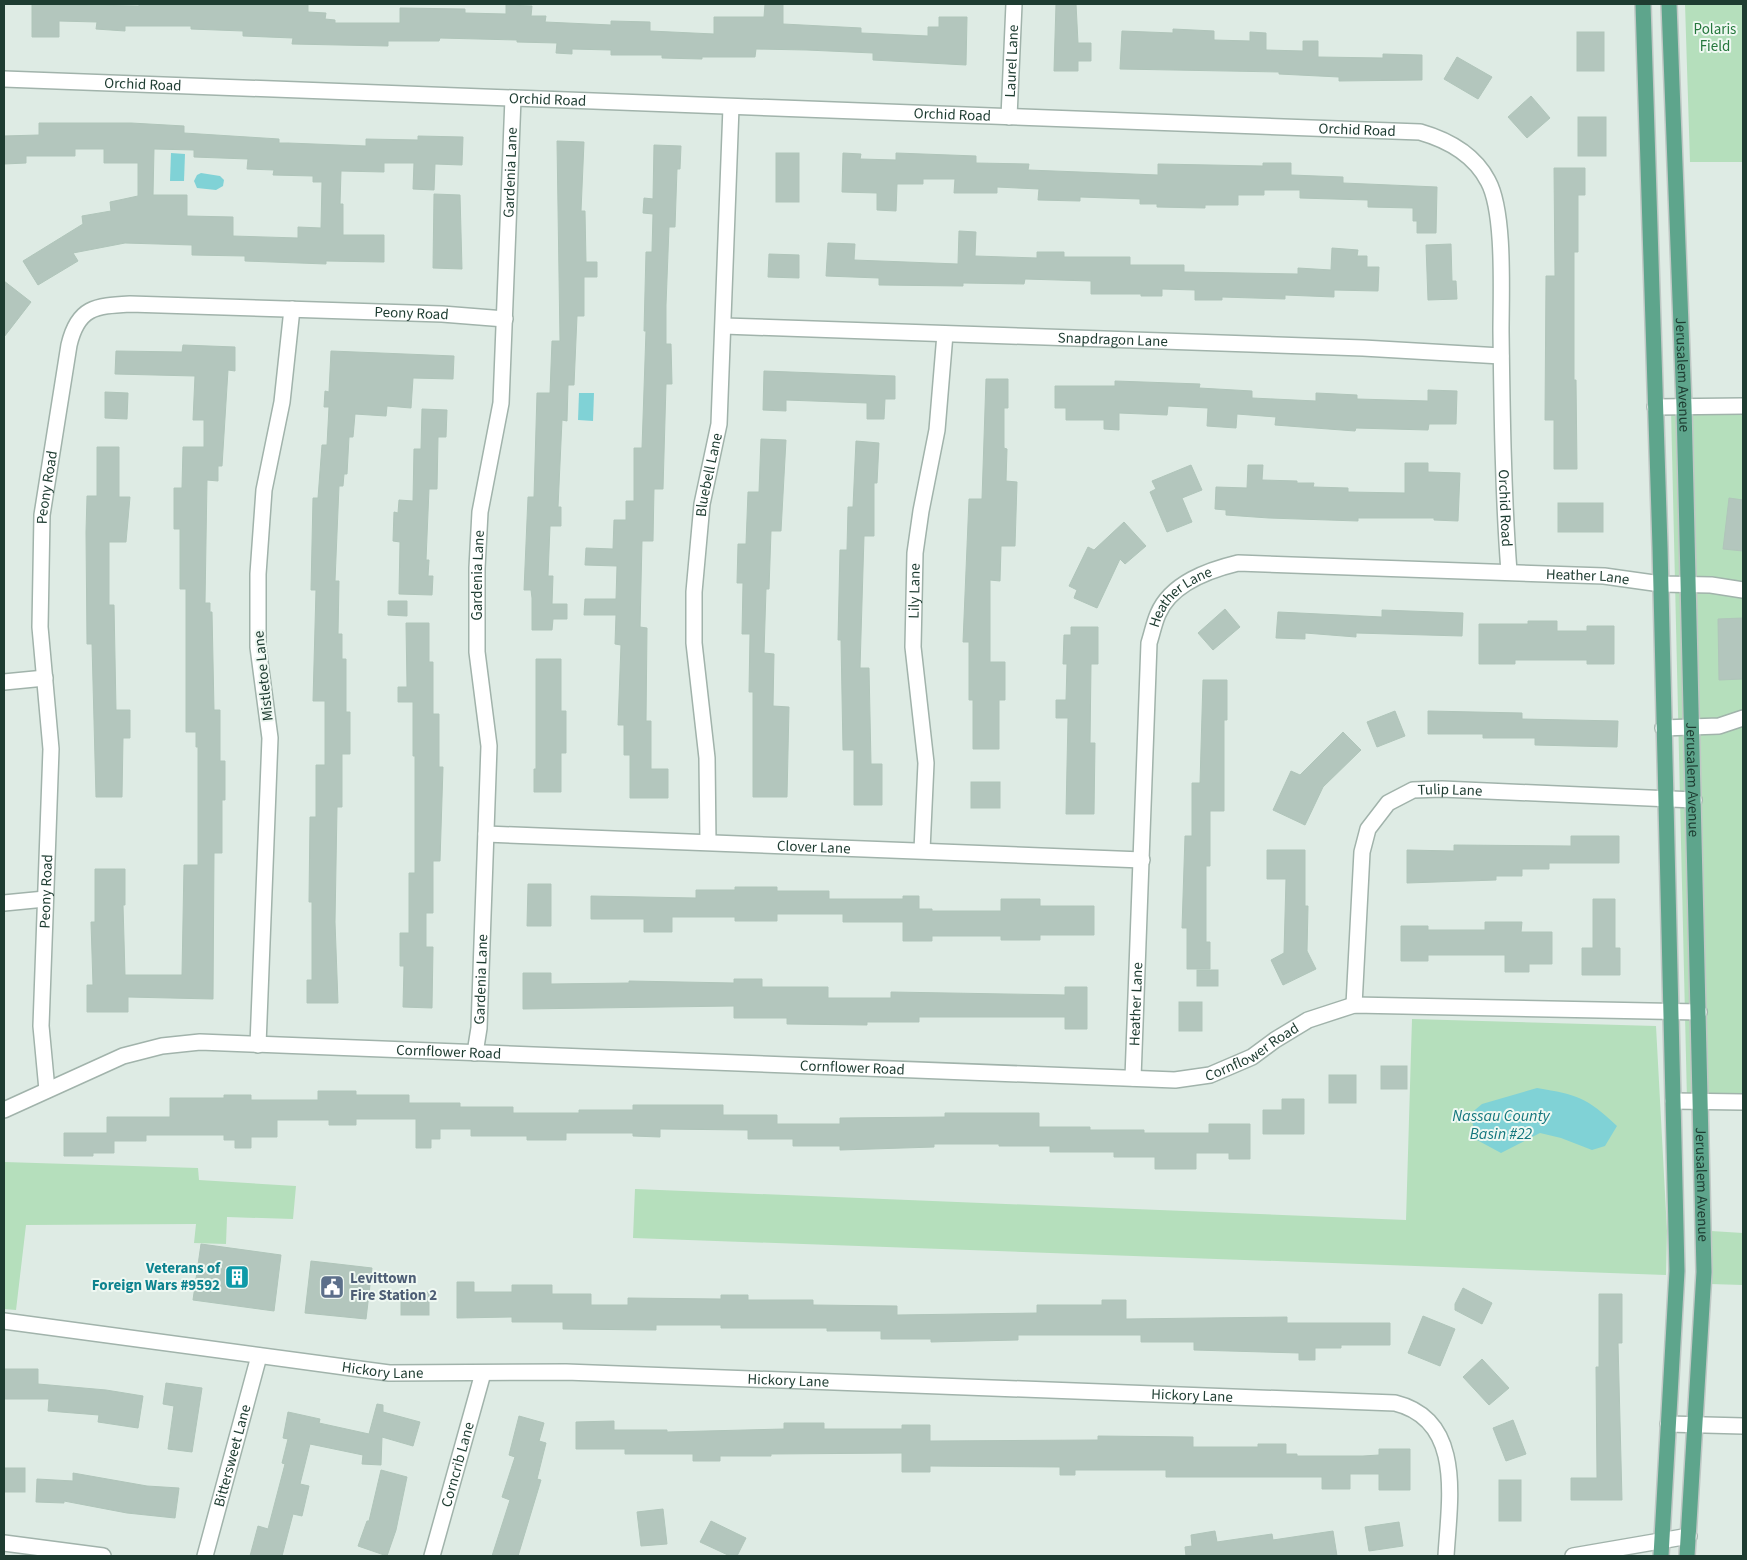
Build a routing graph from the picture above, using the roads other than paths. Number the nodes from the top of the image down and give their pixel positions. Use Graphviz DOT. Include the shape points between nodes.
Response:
graph roads {
  1 [pos="1014,4"];
  2 [pos="1643,4"];
  3 [pos="1669,4"];
  4 [pos="4,79"];
  5 [pos="513,98"];
  6 [pos="731,107"];
  7 [pos="1009,117"];
  8 [pos="292,309"];
  9 [pos="505,318"];
  10 [pos="724,326"];
  11 [pos="945,334"];
  12 [pos="1502,356"];
  13 [pos="1655,406"];
  14 [pos="1684,406"];
  15 [pos="1743,406"];
  16 [pos="1509,572"];
  17 [pos="1661,584"];
  18 [pos="1686,584"];
  19 [pos="1743,590"];
  20 [pos="45,678"];
  21 [pos="4,682"];
  22 [pos="1743,718"];
  23 [pos="1692,727"];
  24 [pos="1663,728"];
  25 [pos="1664,798"];
  26 [pos="1694,800"];
  27 [pos="486,834"];
  28 [pos="708,842"];
  29 [pos="922,850"];
  30 [pos="1142,860"];
  31 [pos="45,899"];
  32 [pos="4,903"];
  33 [pos="1354,1005"];
  34 [pos="1669,1011"];
  35 [pos="1699,1012"];
  36 [pos="258,1044"];
  37 [pos="475,1053"];
  38 [pos="1133,1078"];
  39 [pos="47,1090"];
  40 [pos="1673,1101"];
  41 [pos="1701,1101"];
  42 [pos="1743,1102"];
  43 [pos="4,1110"];
  44 [pos="4,1321"];
  45 [pos="259,1356"];
  46 [pos="483,1373"];
  47 [pos="1668,1424"];
  48 [pos="1696,1425"];
  49 [pos="1743,1426"];
  50 [pos="1689,1536"];
  51 [pos="1662,1540"];
  52 [pos="4,1543"];
  53 [pos="104,1556"];
  54 [pos="205,1556"];
  55 [pos="432,1556"];
  56 [pos="1446,1556"];
  57 [pos="1573,1556"];
  58 [pos="1660,1556"];
  59 [pos="1687,1556"];
  1 -- 7 [label="street, Laurel Lane"];
  2 -- 13 [label="main road, Jerusalem Avenue"];
  3 -- 14 [label="main road, Jerusalem Avenue"];
  4 -- 5 [label="street, Orchid Road"];
  5 -- 6 [label="street, Orchid Road"];
  5 -- 9 [label="street, Gardenia Lane"];
  6 -- 7 [label="street, Orchid Road"];
  6 -- 10 [label="street, Bluebell Lane"];
  7 -- 12 [label="street, Orchid Road" via="1420,132 1444,139 1472,158 1488,180 1494,196 1500,243"];
  8 -- 9 [label="street, Peony Road"];
  8 -- 20 [label="street, Peony Road" via="130,304 92,309 78,320 69,345 42,515 40,627"];
  8 -- 36 [label="street, Mistletoe Lane" via="282,402 264,490 258,574 258,647 270,738"];
  9 -- 27 [label="street, Gardenia Lane" via="501,403 480,512 477,568 477,652 489,746"];
  10 -- 11 [label="street, Snapdragon Lane"];
  10 -- 28 [label="street, Bluebell Lane" via="719,424 702,504 694,592 694,644 707,758"];
  11 -- 12 [label="street, Snapdragon Lane"];
  11 -- 29 [label="street, Lily Lane" via="937,430 915,553 913,647 926,763"];
  12 -- 16 [label="street, Orchid Road"];
  13 -- 14 [label="street"];
  13 -- 17 [label="main road, Jerusalem Avenue"];
  14 -- 15 [label="street"];
  14 -- 18 [label="main road, Jerusalem Avenue"];
  16 -- 17 [label="street, Heather Lane" via="1604,576"];
  16 -- 30 [label="street, Heather Lane" via="1238,563 1212,569 1178,589 1159,612 1149,644"];
  17 -- 18 [label="street, Heather Lane"];
  17 -- 24 [label="main road, Jerusalem Avenue"];
  18 -- 19 [label="street, Heather Lane"];
  18 -- 23 [label="main road, Jerusalem Avenue"];
  20 -- 21 [label="street"];
  20 -- 31 [label="street, Peony Road" via="51,749"];
  22 -- 23 [label="street" via="1718,726"];
  23 -- 24 [label="street"];
  23 -- 26 [label="main road, Jerusalem Avenue"];
  24 -- 25 [label="main road, Jerusalem Avenue"];
  25 -- 26 [label="street, Tulip Lane"];
  25 -- 33 [label="street, Tulip Lane" via="1414,790 1388,802 1368,829 1362,852"];
  25 -- 34 [label="main road, Jerusalem Avenue"];
  26 -- 35 [label="main road, Jerusalem Avenue"];
  27 -- 28 [label="street, Clover Lane"];
  27 -- 37 [label="street, Gardenia Lane"];
  28 -- 29 [label="street, Clover Lane"];
  29 -- 30 [label="street, Clover Lane"];
  30 -- 38 [label="street, Heather Lane"];
  31 -- 32 [label="street"];
  31 -- 39 [label="street, Peony Road" via="41,1026"];
  33 -- 34 [label="street, Cornflower Road"];
  33 -- 38 [label="street, Cornflower Road" via="1308,1020 1252,1057 1210,1075 1175,1080"];
  34 -- 35 [label="street, Cornflower Road"];
  34 -- 40 [label="main road, Jerusalem Avenue"];
  35 -- 41 [label="main road, Jerusalem Avenue"];
  36 -- 37 [label="street, Cornflower Road"];
  36 -- 39 [label="street, Cornflower Road" via="200,1042 162,1046 123,1056"];
  37 -- 38 [label="street, Cornflower Road"];
  39 -- 43 [label="street, Cornflower Road"];
  40 -- 41 [label="street"];
  40 -- 47 [label="main road, Jerusalem Avenue" via="1677,1271"];
  41 -- 42 [label="street"];
  41 -- 48 [label="main road, Jerusalem Avenue" via="1704,1272"];
  44 -- 45 [label="street, Hickory Lane"];
  45 -- 46 [label="street, Hickory Lane" via="389,1373"];
  45 -- 54 [label="street, Bittersweet Lane"];
  46 -- 55 [label="street, Corncrib Lane"];
  46 -- 56 [label="street, Hickory Lane" via="566,1372 1395,1403 1409,1406 1423,1415 1440,1434 1447,1454"];
  47 -- 48 [label="street"];
  47 -- 51 [label="main road, Jerusalem Avenue"];
  48 -- 49 [label="street"];
  48 -- 50 [label="main road, Jerusalem Avenue"];
  50 -- 51 [label="street"];
  50 -- 59 [label="main road, Jerusalem Avenue"];
  51 -- 57 [label="street"];
  51 -- 58 [label="main road, Jerusalem Avenue"];
  52 -- 53 [label="street"];
}
